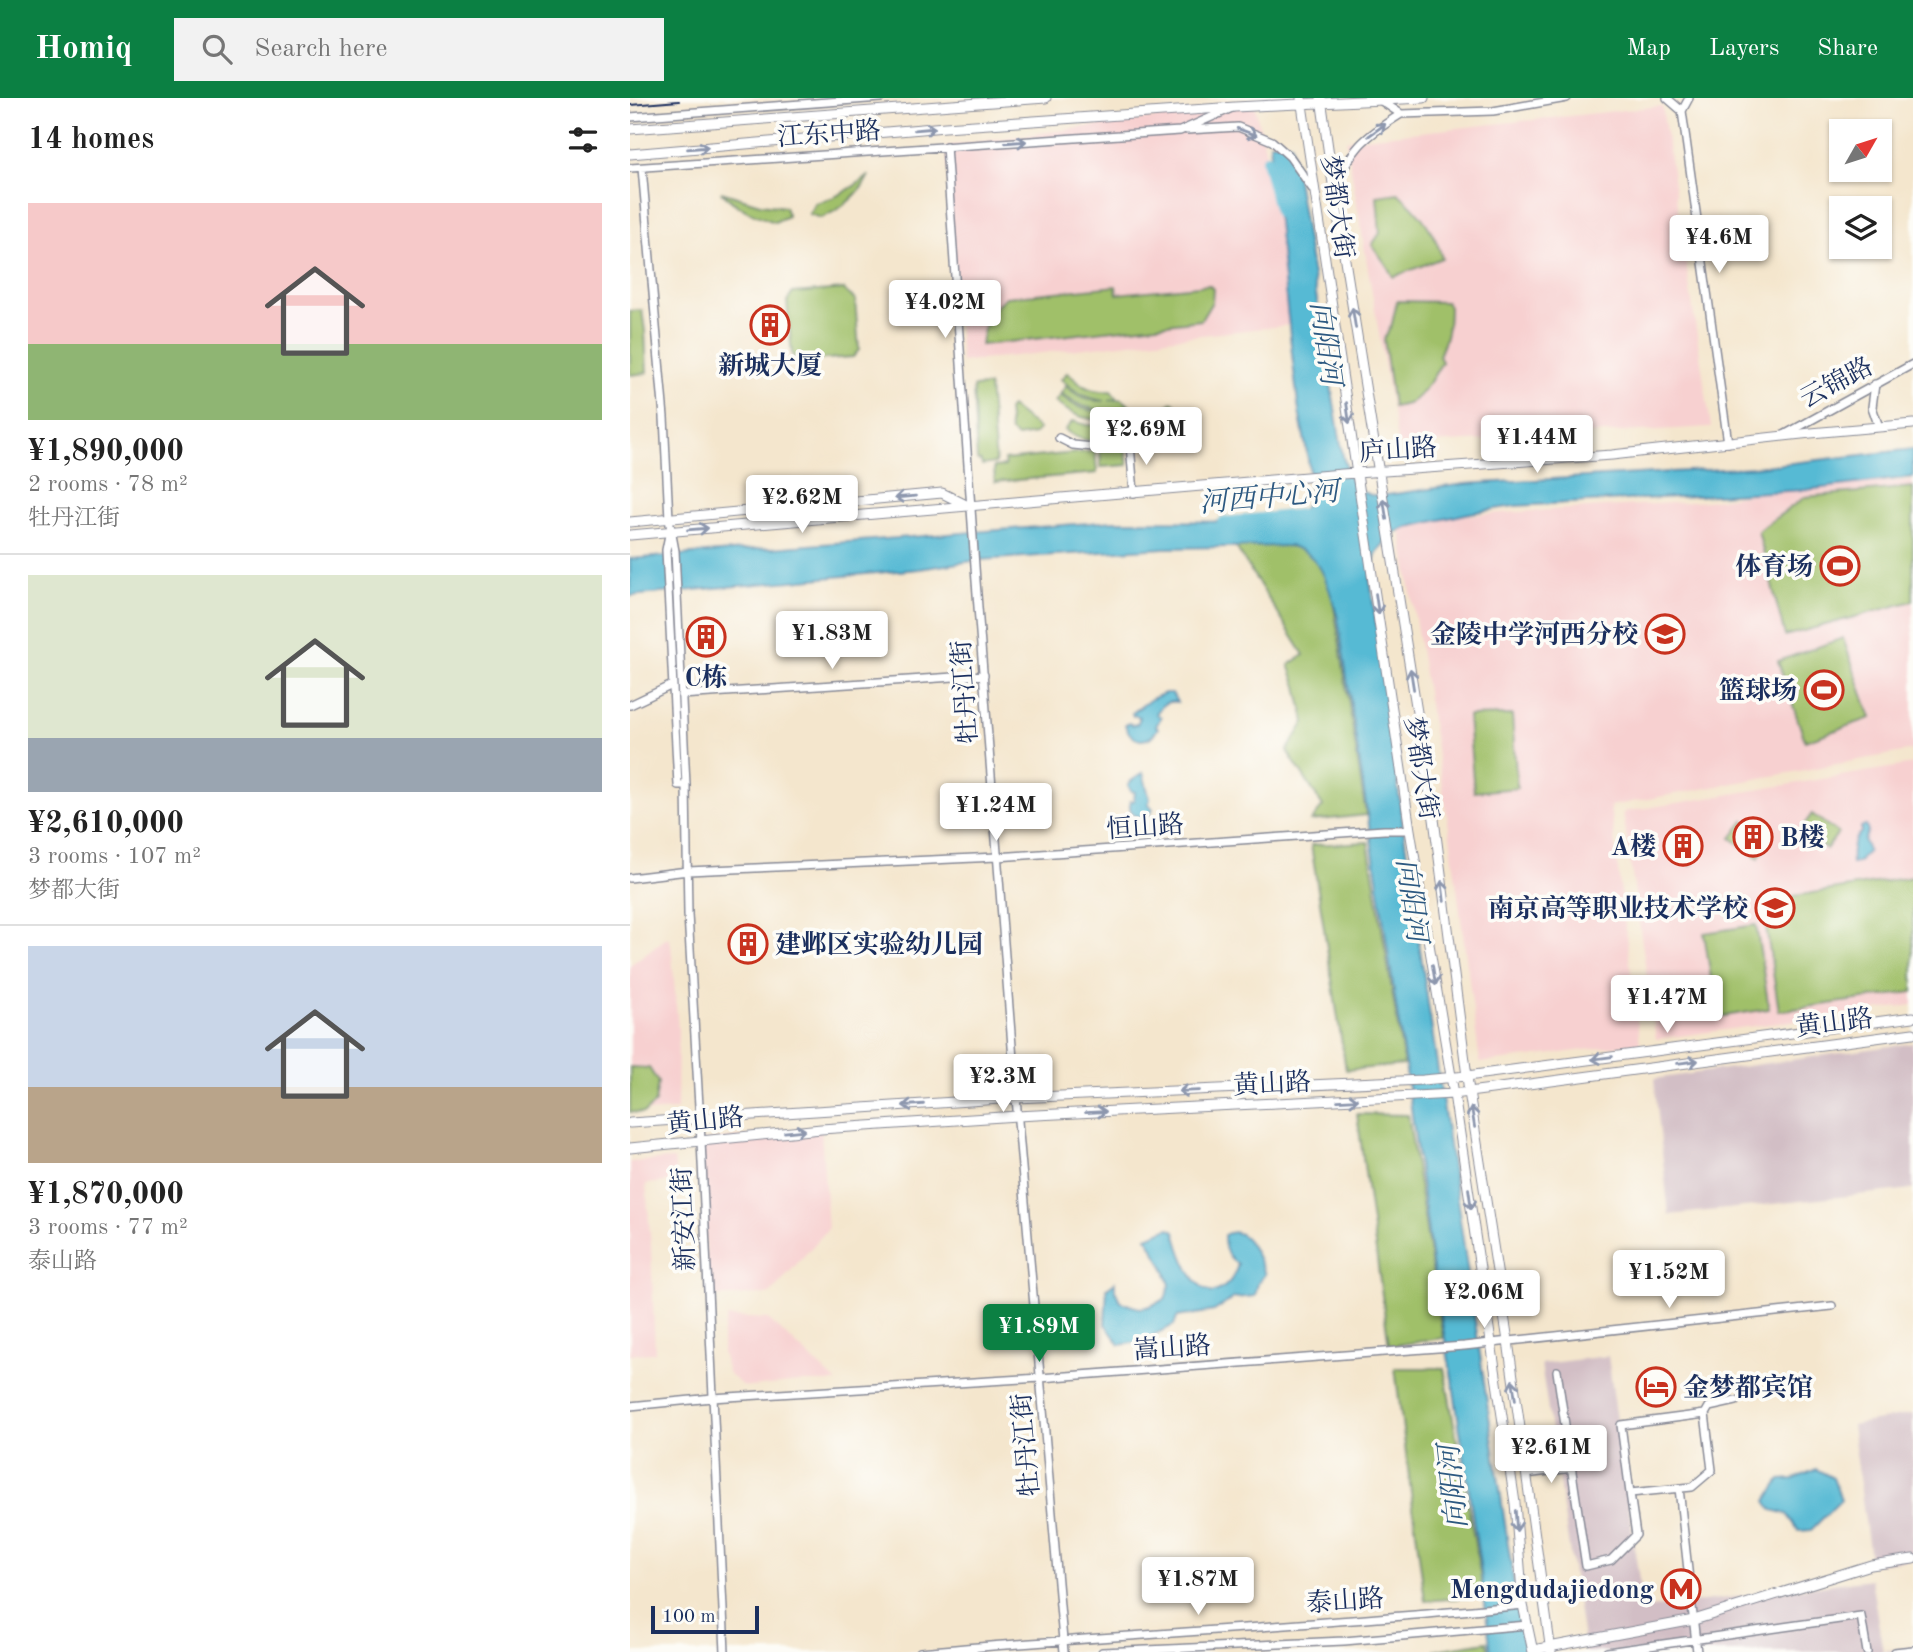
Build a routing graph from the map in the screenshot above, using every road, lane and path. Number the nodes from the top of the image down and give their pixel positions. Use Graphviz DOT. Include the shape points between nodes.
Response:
graph roads {
  1 [pos="881,98"];
  2 [pos="1046,98"];
  3 [pos="1424,98"];
  4 [pos="1567,98"];
  5 [pos="1667,98"];
  6 [pos="1689,98"];
  7 [pos="1321,100"];
  8 [pos="1379,100"];
  9 [pos="1301,101"];
  10 [pos="1235,107"];
  11 [pos="1682,111"];
  12 [pos="1401,114"];
  13 [pos="630,117"];
  14 [pos="630,129"];
  15 [pos="1180,131"];
  16 [pos="946,146"];
  17 [pos="630,154"];
  18 [pos="630,168"];
  19 [pos="642,168"];
  20 [pos="1315,191"];
  21 [pos="1334,191"];
  22 [pos="1913,365"];
  23 [pos="1875,384"];
  24 [pos="1147,419"];
  25 [pos="1913,424"];
  26 [pos="1879,427"];
  27 [pos="1780,437"];
  28 [pos="1059,438"];
  29 [pos="1728,443"];
  30 [pos="1130,444"];
  31 [pos="1380,477"];
  32 [pos="1358,478"];
  33 [pos="1134,493"];
  34 [pos="971,507"];
  35 [pos="668,519"];
  36 [pos="630,522"];
  37 [pos="670,531"];
  38 [pos="630,535"];
  39 [pos="672,602"];
  40 [pos="984,675"];
  41 [pos="673,685"];
  42 [pos="681,695"];
  43 [pos="630,705"];
  44 [pos="686,785"];
  45 [pos="1410,830"];
  46 [pos="997,857"];
  47 [pos="688,872"];
  48 [pos="630,878"];
  49 [pos="1913,1017"];
  50 [pos="1913,1033"];
  51 [pos="1467,1076"];
  52 [pos="1451,1077"];
  53 [pos="1469,1092"];
  54 [pos="1454,1094"];
  55 [pos="1016,1098"];
  56 [pos="1017,1116"];
  57 [pos="700,1118"];
  58 [pos="630,1123"];
  59 [pos="701,1142"];
  60 [pos="630,1148"];
  61 [pos="1832,1307"];
  62 [pos="1508,1342"];
  63 [pos="1491,1343"];
  64 [pos="1557,1371"];
  65 [pos="1040,1378"];
  66 [pos="712,1398"];
  67 [pos="1736,1401"];
  68 [pos="630,1406"];
  69 [pos="1705,1414"];
  70 [pos="1572,1468"];
  71 [pos="1526,1474"];
  72 [pos="1679,1488"];
  73 [pos="1630,1493"];
  74 [pos="1913,1559"];
  75 [pos="1523,1605"];
  76 [pos="1694,1620"];
  77 [pos="1528,1625"];
  78 [pos="1063,1639"];
  79 [pos="1695,1639"];
  80 [pos="1551,1649"];
  81 [pos="1913,1650"];
  82 [pos="1533,1651"];
  83 [pos="725,1652"];
  84 [pos="919,1652"];
  85 [pos="1064,1652"];
  86 [pos="1102,1652"];
  87 [pos="1607,1652"];
  88 [pos="1697,1652"];
  89 [pos="1867,1652"];
  90 [pos="1894,1652"];
  1 -- 13 [label="street, 江东中路"];
  2 -- 14 [label="main road, 江东中路"];
  3 -- 8 [label="main road, 江东中路"];
  4 -- 12 [label="street" via="1493,111"];
  5 -- 11 [label="street"];
  6 -- 11 [label="street"];
  7 -- 8 [label="main road, 江东中路"];
  7 -- 9 [label="main road, 江东中路"];
  7 -- 21 [label="main road, 梦都大街"];
  8 -- 12 [label="street"];
  9 -- 10 [label="main road, 江东中路"];
  9 -- 20 [label="main road, 梦都大街"];
  10 -- 15 [label="street, 江东中路"];
  17 -- 10 [label="main road, 江东中路, one-way"];
  11 -- 29 [label="street"];
  21 -- 12 [label="street, one-way" via="1356,148"];
  16 -- 15 [label="street, 江东中路, one-way"];
  15 -- 20 [label="street, one-way" via="1238,127 1272,141"];
  16 -- 19 [label="street, 江东中路"];
  16 -- 34 [label="street, 牡丹江街"];
  18 -- 19 [label="street, 江东中路"];
  19 -- 35 [label="street, 新安江街" via="664,417"];
  20 -- 32 [label="main road, 梦都大街, one-way"];
  31 -- 21 [label="main road, 梦都大街, one-way"];
  22 -- 23 [label="street, 云锦路"];
  23 -- 26 [label="street" via="1872,407"];
  23 -- 27 [label="street, 云锦路"];
  24 -- 30 [label="street" via="1147,436"];
  25 -- 26 [label="main road, 庐山路"];
  26 -- 27 [label="main road, 庐山路"];
  27 -- 29 [label="main road, 庐山路"];
  28 -- 30 [label="street" via="1093,447"];
  29 -- 31 [label="main road, 庐山路"];
  30 -- 33 [label="street"];
  31 -- 32 [label="main road, 庐山路"];
  51 -- 31 [label="main road, 梦都大街, one-way" via="1434,819"];
  32 -- 33 [label="main road, 庐山路" via="1342,474"];
  32 -- 45 [label="main road, 梦都大街, one-way"];
  33 -- 34 [label="main road, 庐山路"];
  34 -- 35 [label="main road, 庐山路, one-way" via="942,493"];
  37 -- 34 [label="main road, 庐山路, one-way"];
  34 -- 40 [label="street, 牡丹江街"];
  35 -- 36 [label="main road, 庐山路"];
  35 -- 37 [label="street, 新安江街"];
  37 -- 38 [label="main road, 庐山路"];
  37 -- 39 [label="street, 新安江街" via="675,551"];
  37 -- 39 [label="street, 新安江街" via="666,550"];
  39 -- 41 [label="street, 新安江街"];
  39 -- 42 [label="street, 新安江街"];
  40 -- 42 [label="street"];
  40 -- 46 [label="street, 牡丹江街"];
  41 -- 43 [label="street"];
  41 -- 44 [label="street, 新安江街" via="678,785"];
  42 -- 44 [label="street, 新安江街"];
  44 -- 47 [label="street, 新安江街"];
  45 -- 46 [label="street, 恒山路"];
  45 -- 52 [label="main road, 梦都大街, one-way"];
  46 -- 47 [label="street, 恒山路"];
  46 -- 55 [label="street, 牡丹江街"];
  47 -- 48 [label="street, 恒山路"];
  47 -- 57 [label="street, 新安江街"];
  49 -- 51 [label="main road, 黄山路, one-way"];
  53 -- 50 [label="main road, 黄山路, one-way"];
  51 -- 52 [label="main road, 黄山路"];
  51 -- 53 [label="main road, 梦都大街"];
  52 -- 54 [label="main road, 梦都大街"];
  52 -- 55 [label="main road, 黄山路, one-way"];
  53 -- 54 [label="main road, 黄山路"];
  62 -- 53 [label="main road, 梦都大街, one-way"];
  56 -- 54 [label="main road, 黄山路, one-way"];
  54 -- 63 [label="main road, 梦都大街, one-way"];
  55 -- 56 [label="street, 牡丹江街"];
  55 -- 57 [label="main road, 黄山路, one-way"];
  59 -- 56 [label="main road, 黄山路, one-way"];
  56 -- 65 [label="street, 牡丹江街"];
  57 -- 58 [label="main road, 黄山路"];
  57 -- 59 [label="street, 新安江街"];
  59 -- 60 [label="main road, 黄山路"];
  59 -- 66 [label="street, 新安江街"];
  61 -- 62 [label="street, 嵩山路"];
  62 -- 63 [label="street, 嵩山路"];
  71 -- 62 [label="main road, 梦都大街, one-way"];
  63 -- 65 [label="street, 嵩山路"];
  63 -- 75 [label="main road, 梦都大街, one-way" via="1515,1503"];
  64 -- 70 [label="street"];
  65 -- 66 [label="street, 嵩山路"];
  65 -- 78 [label="street, 牡丹江街"];
  66 -- 68 [label="street, 嵩山路"];
  66 -- 83 [label="street, 新安江街"];
  67 -- 69 [label="street" via="1709,1407"];
  69 -- 72 [label="street" via="1712,1470 1692,1487"];
  69 -- 73 [label="street" via="1621,1424"];
  70 -- 71 [label="street"];
  70 -- 73 [label="street" via="1586,1566 1611,1560 1636,1535"];
  71 -- 80 [label="main road, 梦都大街"];
  72 -- 73 [label="street"];
  72 -- 76 [label="street"];
  74 -- 76 [label="main road" via="1871,1565"];
  75 -- 77 [label="main road, 梦都大街"];
  75 -- 78 [label="street, 泰山路" via="1344,1622"];
  76 -- 79 [label="street"];
  76 -- 80 [label="main road"];
  77 -- 82 [label="main road, 梦都大街"];
  77 -- 86 [label="street, 泰山路" via="1344,1641"];
  78 -- 84 [label="street, 泰山路"];
  78 -- 85 [label="street, 牡丹江街"];
  79 -- 87 [label="street"];
  79 -- 88 [label="street"];
  79 -- 89 [label="street" via="1861,1616"];
  80 -- 82 [label="main road"];
  81 -- 90 [label="street"];
}
